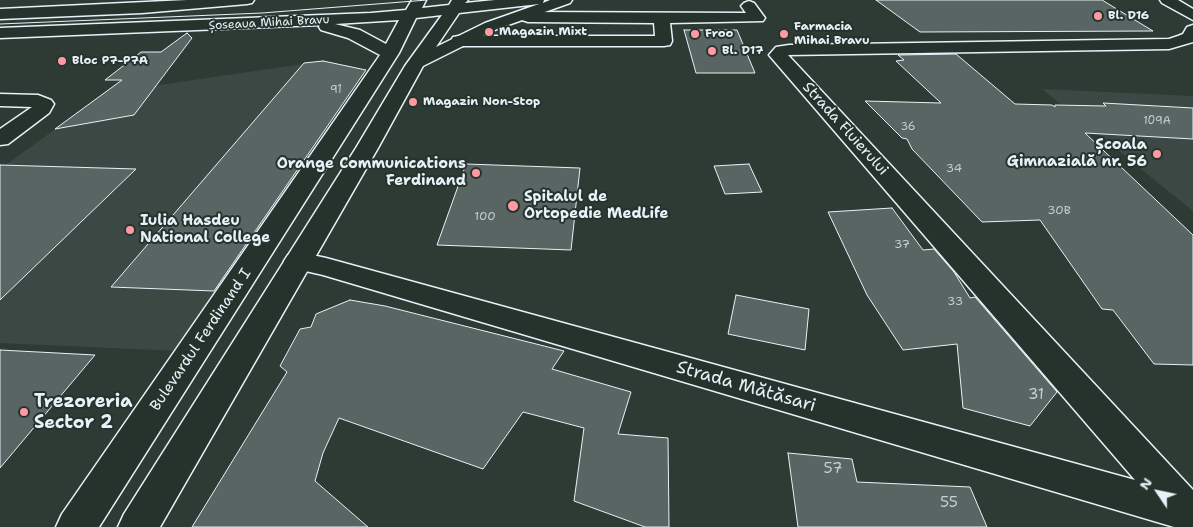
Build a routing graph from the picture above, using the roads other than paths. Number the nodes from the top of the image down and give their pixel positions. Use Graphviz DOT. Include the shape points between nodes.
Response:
graph roads {
  1 [pos="247,0"];
  2 [pos="420,0"];
  3 [pos="537,0"];
  4 [pos="565,0"];
  5 [pos="1167,0"];
  6 [pos="457,5"];
  7 [pos="749,6"];
  8 [pos="0,14"];
  9 [pos="409,15"];
  10 [pos="1193,15"];
  11 [pos="528,17"];
  12 [pos="661,18"];
  13 [pos="272,23"];
  14 [pos="1193,30"];
  15 [pos="0,33"];
  16 [pos="459,41"];
  17 [pos="390,54"];
  18 [pos="414,66"];
  19 [pos="362,95"];
  20 [pos="0,100"];
  21 [pos="0,139"];
  22 [pos="298,261"];
  23 [pos="1191,515"];
  24 [pos="76,527"];
  25 [pos="138,527"];
  1 -- 8 [label="main road, Șoseaua Mihai Bravu"];
  2 -- 9 [label="main road, Bulevardul Ferdinand I"];
  3 -- 6 [label="main road, Șoseaua Mihai Bravu"];
  4 -- 16 [label="main road" via="515,16"];
  5 -- 10 [label="main road"];
  6 -- 9 [label="main road, Șoseaua Mihai Bravu"];
  6 -- 18 [label="main road"];
  7 -- 12 [label="main road" via="757,18"];
  9 -- 13 [label="main road, Șoseaua Mihai Bravu"];
  9 -- 17 [label="main road, Bulevardul Ferdinand I"];
  11 -- 12 [label="main road"];
  12 -- 16 [label="main road" via="664,41"];
  13 -- 15 [label="main road, Șoseaua Mihai Bravu"];
  13 -- 17 [label="main road" via="337,29 354,34"];
  14 -- 23 [label="main road, Strada Fluierului" via="1189,37 1170,44 789,50 778,55"];
  16 -- 18 [label="main road"];
  17 -- 19 [label="main road, Bulevardul Ferdinand I"];
  18 -- 19 [label="main road"];
  18 -- 22 [label="main road"];
  19 -- 24 [label="main road, Bulevardul Ferdinand I"];
  20 -- 21 [label="main road" via="44,104 42,110"];
  22 -- 23 [label="main road, Strada Mătăsari"];
  22 -- 25 [label="main road"];
}
